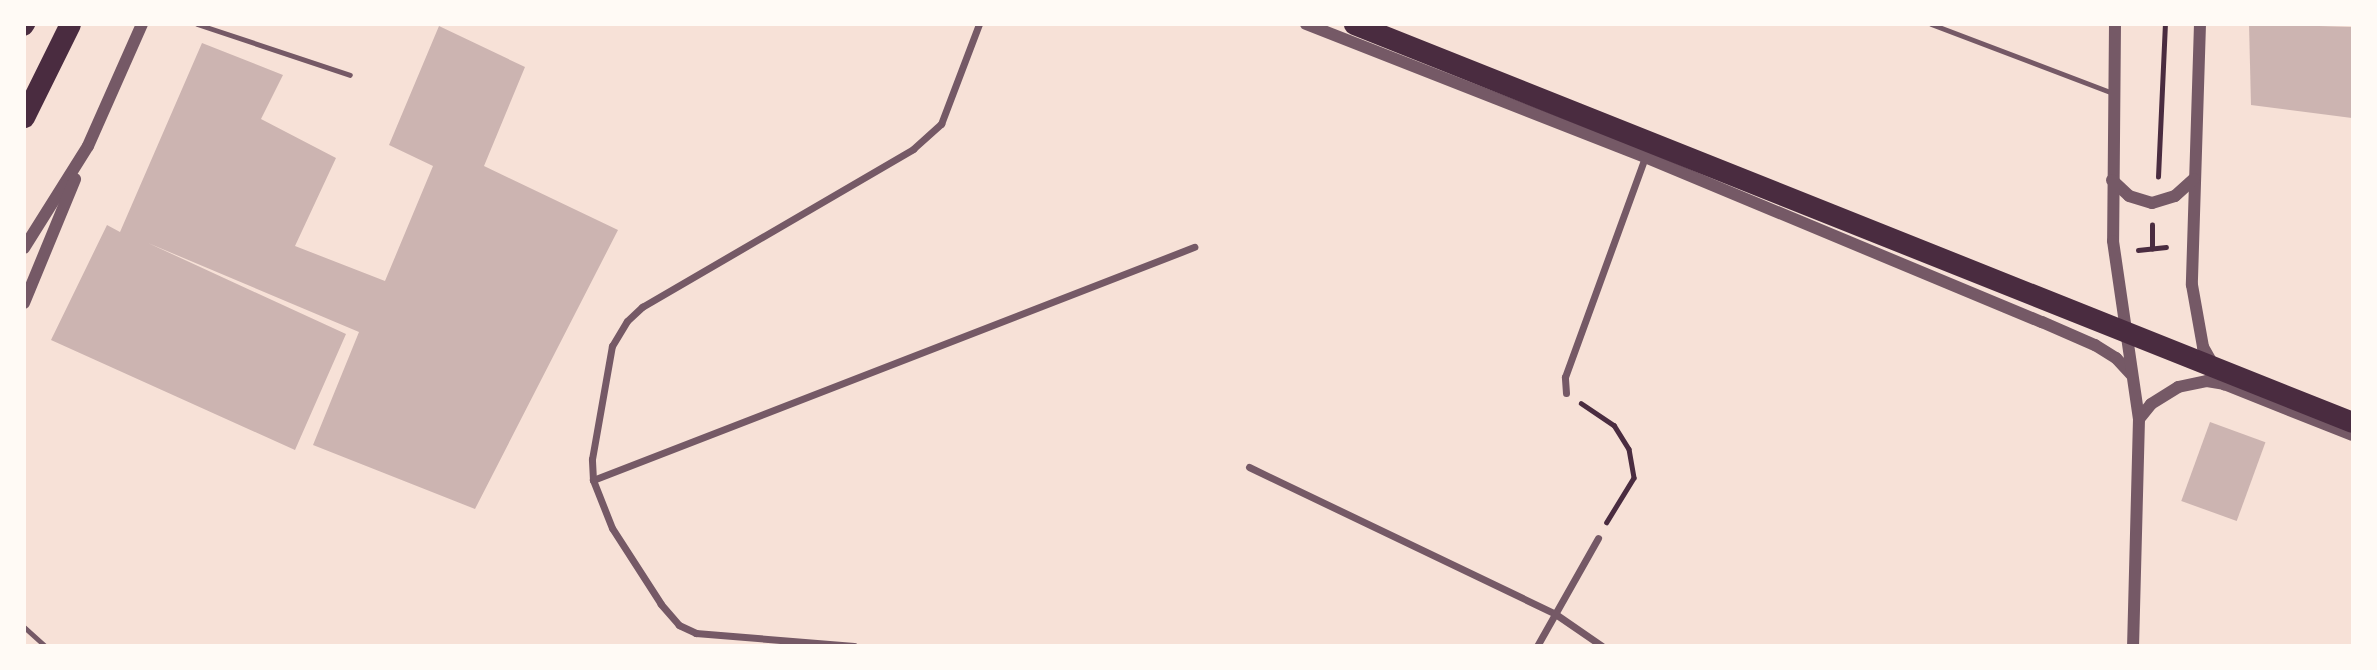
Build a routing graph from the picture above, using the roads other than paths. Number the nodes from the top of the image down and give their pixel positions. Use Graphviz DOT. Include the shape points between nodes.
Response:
graph roads {
  1 [pos="70,24"];
  2 [pos="142,24"];
  3 [pos="197,24"];
  4 [pos="979,24"];
  5 [pos="1306,24"];
  6 [pos="1354,24"];
  7 [pos="1365,24"];
  8 [pos="1931,24"];
  9 [pos="2115,24"];
  10 [pos="2200,24"];
  11 [pos="350,75"];
  12 [pos="2113,93"];
  13 [pos="24,117"];
  14 [pos="88,146"];
  15 [pos="1646,157"];
  16 [pos="2194,179"];
  17 [pos="2112,180"];
  18 [pos="1194,247"];
  19 [pos="24,248"];
  20 [pos="24,303"];
  21 [pos="2131,374"];
  22 [pos="2224,384"];
  23 [pos="1569,394"];
  24 [pos="2353,415"];
  25 [pos="2139,419"];
  26 [pos="2353,422"];
  27 [pos="2353,435"];
  28 [pos="1249,467"];
  29 [pos="593,480"];
  30 [pos="1598,538"];
  31 [pos="1554,613"];
  32 [pos="24,627"];
  33 [pos="45,646"];
  34 [pos="854,646"];
  35 [pos="1537,646"];
  36 [pos="1602,646"];
  37 [pos="2133,646"];
  1 -- 13 [label="highway"];
  2 -- 14 [label="street"];
  3 -- 11 [label="lane"];
  4 -- 29 [label="street" via="941,124 913,149 642,307 627,321 612,346 592,458"];
  5 -- 15 [label="street"];
  6 -- 26 [label="highway"];
  7 -- 24 [label="highway"];
  8 -- 12 [label="lane"];
  9 -- 12 [label="street"];
  10 -- 16 [label="street"];
  12 -- 17 [label="street"];
  14 -- 19 [label="street"];
  14 -- 20 [label="street"];
  15 -- 21 [label="street" via="2095,345"];
  15 -- 23 [label="street" via="1565,377"];
  16 -- 17 [label="street" via="2175,196 2152,203 2129,196"];
  16 -- 22 [label="street" via="2195,311 2203,347"];
  17 -- 21 [label="street" via="2113,241"];
  18 -- 29 [label="street"];
  21 -- 25 [label="street"];
  22 -- 25 [label="street" via="2178,387 2151,404"];
  22 -- 27 [label="street"];
  25 -- 37 [label="street"];
  28 -- 31 [label="street"];
  29 -- 34 [label="street" via="612,528 660,604 679,625 696,633"];
  30 -- 31 [label="street"];
  31 -- 35 [label="street"];
  31 -- 36 [label="street"];
  32 -- 33 [label="lane"];
}
